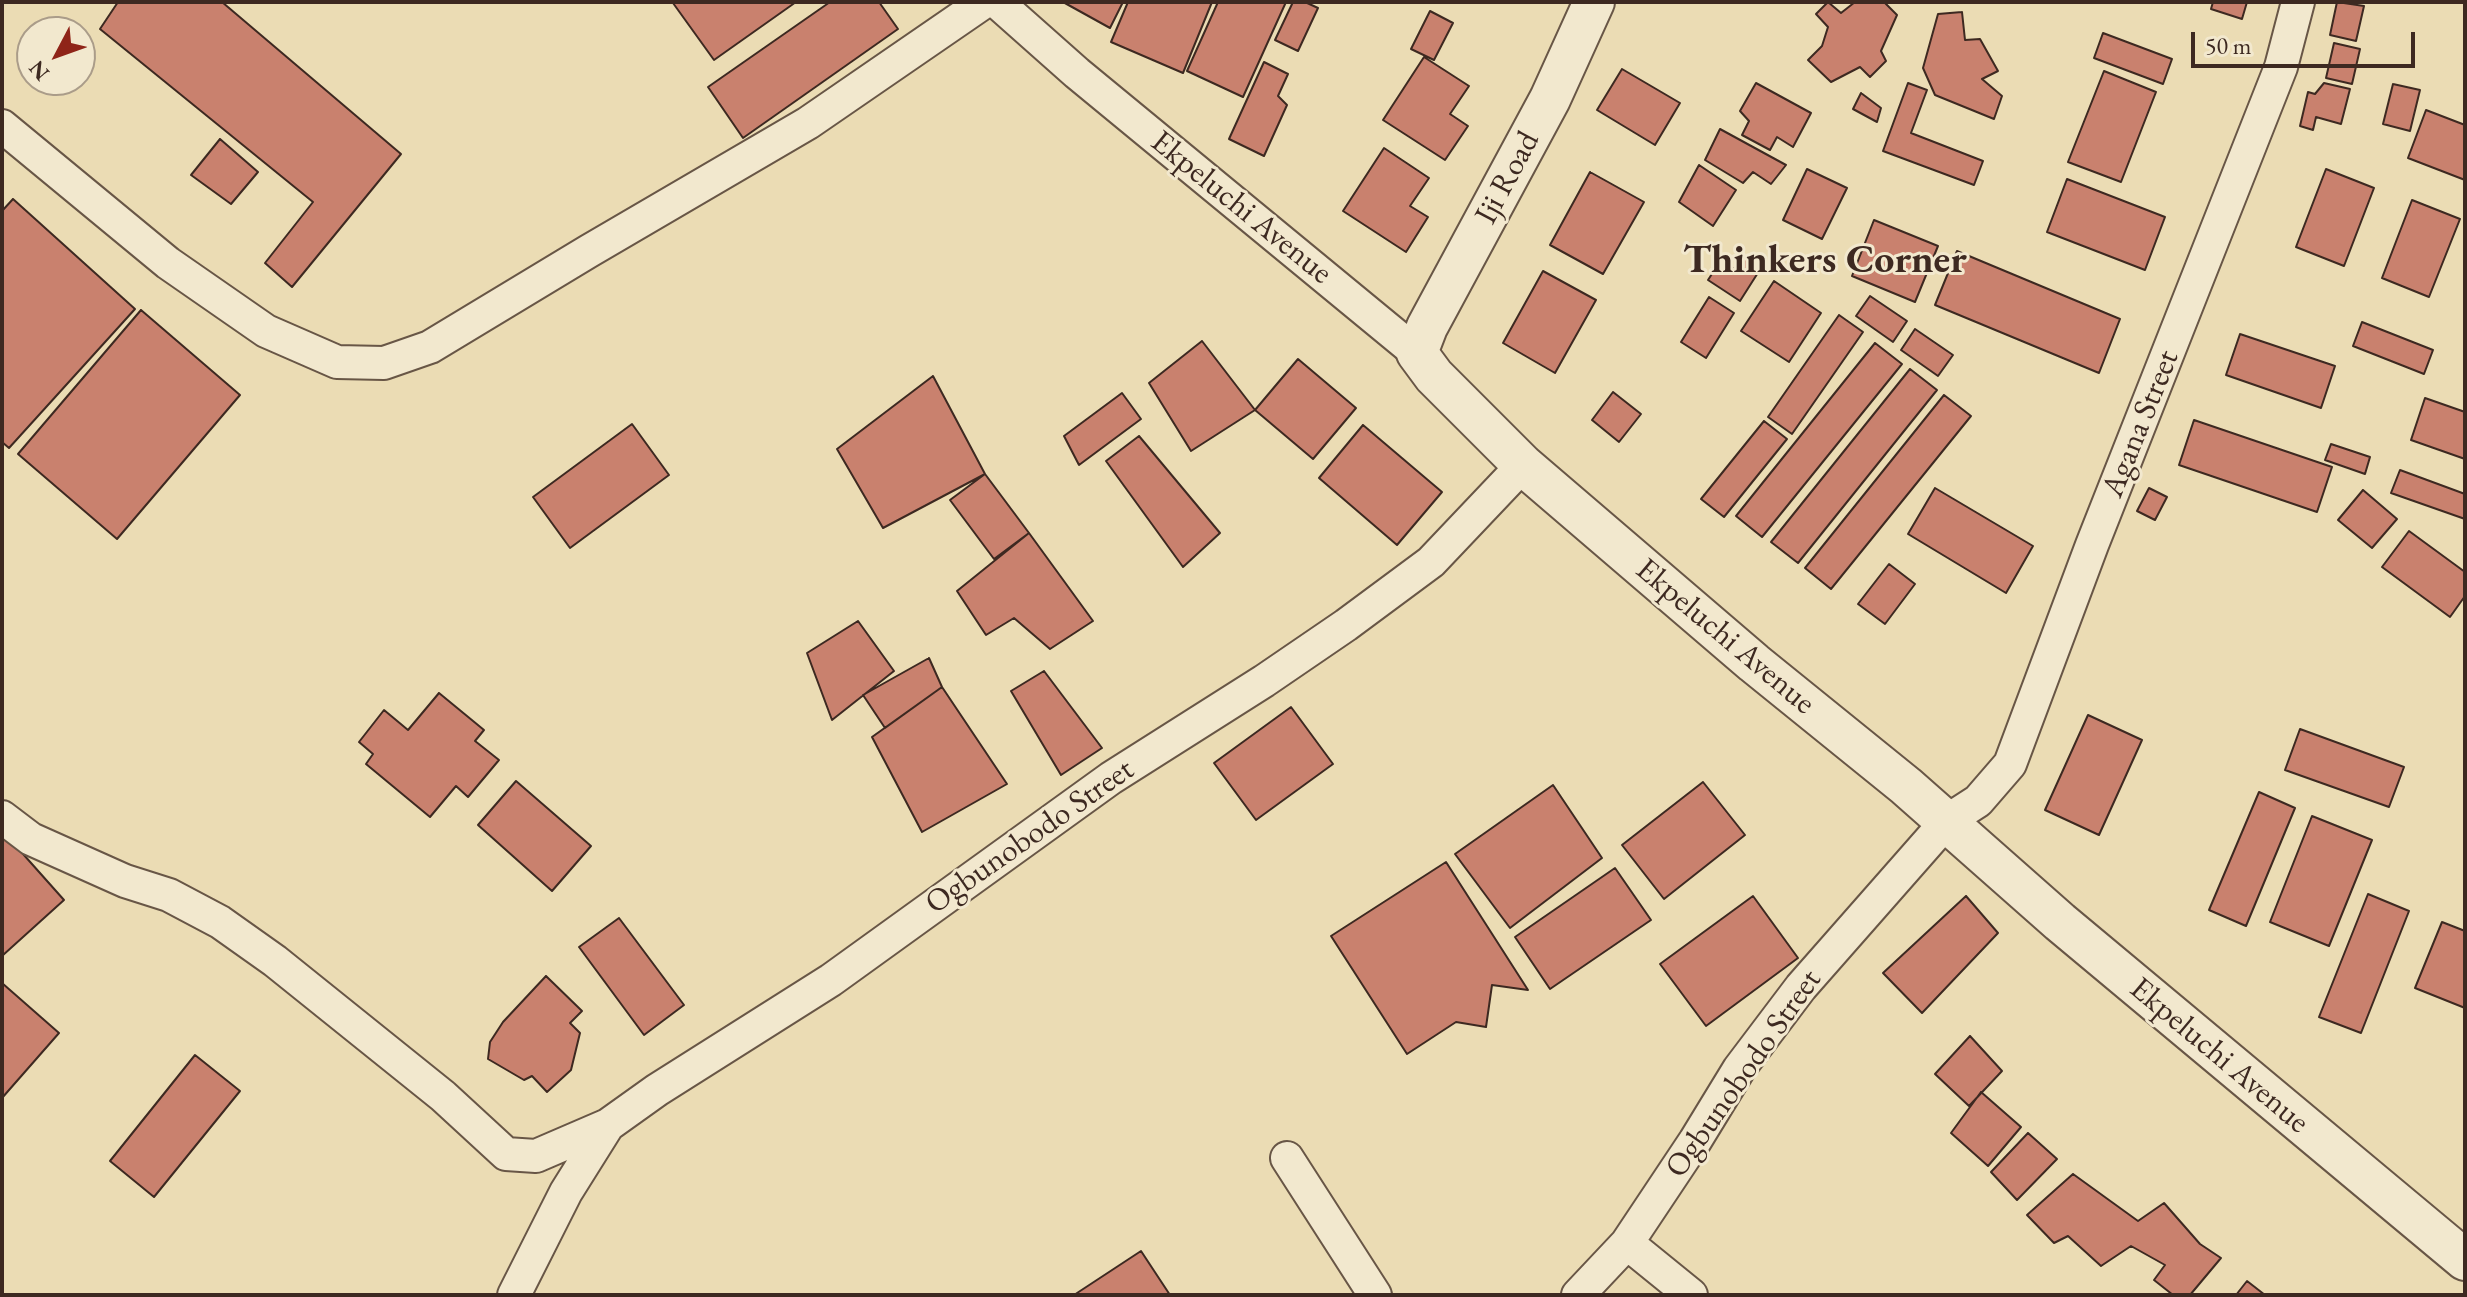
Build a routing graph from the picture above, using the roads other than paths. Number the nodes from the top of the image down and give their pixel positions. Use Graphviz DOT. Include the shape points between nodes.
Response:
graph roads {
  1 [pos="984,2"];
  2 [pos="997,2"];
  3 [pos="1594,2"];
  4 [pos="2298,2"];
  5 [pos="2,126"];
  6 [pos="1417,353"];
  7 [pos="1523,465"];
  8 [pos="2,817"];
  9 [pos="1947,821"];
  10 [pos="608,1125"];
  11 [pos="1287,1158"];
  12 [pos="1627,1243"];
  13 [pos="2465,1260"];
  14 [pos="514,1295"];
  15 [pos="1375,1295"];
  16 [pos="1578,1295"];
  17 [pos="1691,1295"];
  1 -- 5 [label="street" via="808,123 430,347 384,363 337,362 266,331 168,263"];
  2 -- 6 [label="street, Ekpeluchi Avenue"];
  3 -- 6 [label="street, Iji Road" via="1550,99"];
  4 -- 9 [label="street, Agana Street" via="2281,67 2010,764 1978,801"];
  6 -- 7 [label="street, Ekpeluchi Avenue"];
  7 -- 9 [label="street, Ekpeluchi Avenue"];
  7 -- 10 [label="street, Ogbunobodo Street" via="1431,562 1346,625 1111,778 831,980"];
  8 -- 10 [label="street, Ogbunobodo Street" via="31,839 169,895 220,922 443,1096 506,1154 536,1156"];
  9 -- 12 [label="street, Ogbunobodo Street" via="1792,999 1739,1069"];
  9 -- 13 [label="street, Ekpeluchi Avenue" via="2083,942"];
  10 -- 14 [label="street" via="566,1192"];
  11 -- 15 [label="street"];
  12 -- 16 [label="street, Ogbunobodo Street"];
  12 -- 17 [label="street"];
}
